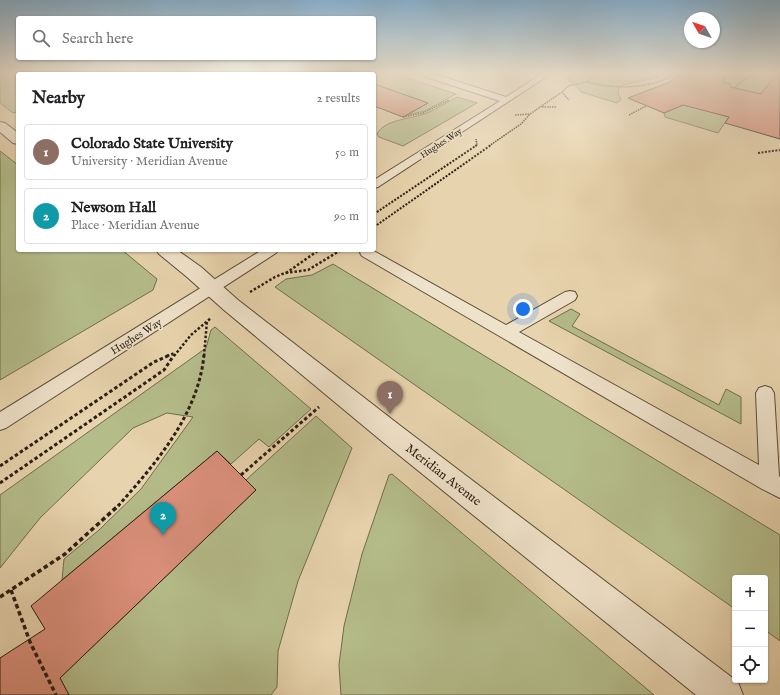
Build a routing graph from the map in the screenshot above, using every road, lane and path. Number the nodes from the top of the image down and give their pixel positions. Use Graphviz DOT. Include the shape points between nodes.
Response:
graph roads {
  1 [pos="437,105"];
  2 [pos="498,105"];
  3 [pos="646,106"];
  4 [pos="541,107"];
  5 [pos="557,108"];
  6 [pos="629,115"];
  7 [pos="403,117"];
  8 [pos="0,126"];
  9 [pos="16,138"];
  10 [pos="780,150"];
  11 [pos="758,153"];
  12 [pos="376,184"];
  13 [pos="376,226"];
  14 [pos="167,252"];
  15 [pos="269,252"];
  16 [pos="317,252"];
  17 [pos="338,252"];
  18 [pos="367,253"];
  19 [pos="285,273"];
  20 [pos="212,288"];
  21 [pos="253,290"];
  22 [pos="570,296"];
  23 [pos="215,316"];
  24 [pos="207,321"];
  25 [pos="506,332"];
  26 [pos="176,353"];
  27 [pos="765,393"];
  28 [pos="319,406"];
  29 [pos="0,422"];
  30 [pos="0,466"];
  31 [pos="241,475"];
  32 [pos="0,483"];
  33 [pos="775,485"];
  34 [pos="11,590"];
  35 [pos="0,597"];
  36 [pos="56,695"];
  37 [pos="725,695"];
  1 -- 7 [label="path" via="422,113"];
  2 -- 12 [label="lane, Hughes Way"];
  3 -- 6 [label="path"];
  4 -- 5 [label="path"];
  4 -- 13 [label="path" via="521,124"];
  8 -- 9 [label="street"];
  10 -- 11 [label="path"];
  14 -- 20 [label="street, Meridian Avenue"];
  15 -- 20 [label="lane, Hughes Way"];
  16 -- 19 [label="path"];
  17 -- 19 [label="path" via="308,270"];
  18 -- 25 [label="lane"];
  19 -- 21 [label="path"];
  20 -- 29 [label="lane, Hughes Way"];
  20 -- 37 [label="street, Meridian Avenue" via="393,435"];
  22 -- 25 [label="lane"];
  23 -- 24 [label="path"];
  24 -- 26 [label="path"];
  24 -- 34 [label="path" via="204,358 196,394 178,429 147,473 114,510 65,554"];
  25 -- 33 [label="lane"];
  26 -- 30 [label="path" via="154,362"];
  26 -- 32 [label="path" via="164,370"];
  27 -- 33 [label="lane"];
  28 -- 31 [label="path"];
  34 -- 35 [label="path"];
  34 -- 36 [label="path" via="30,642"];
}
